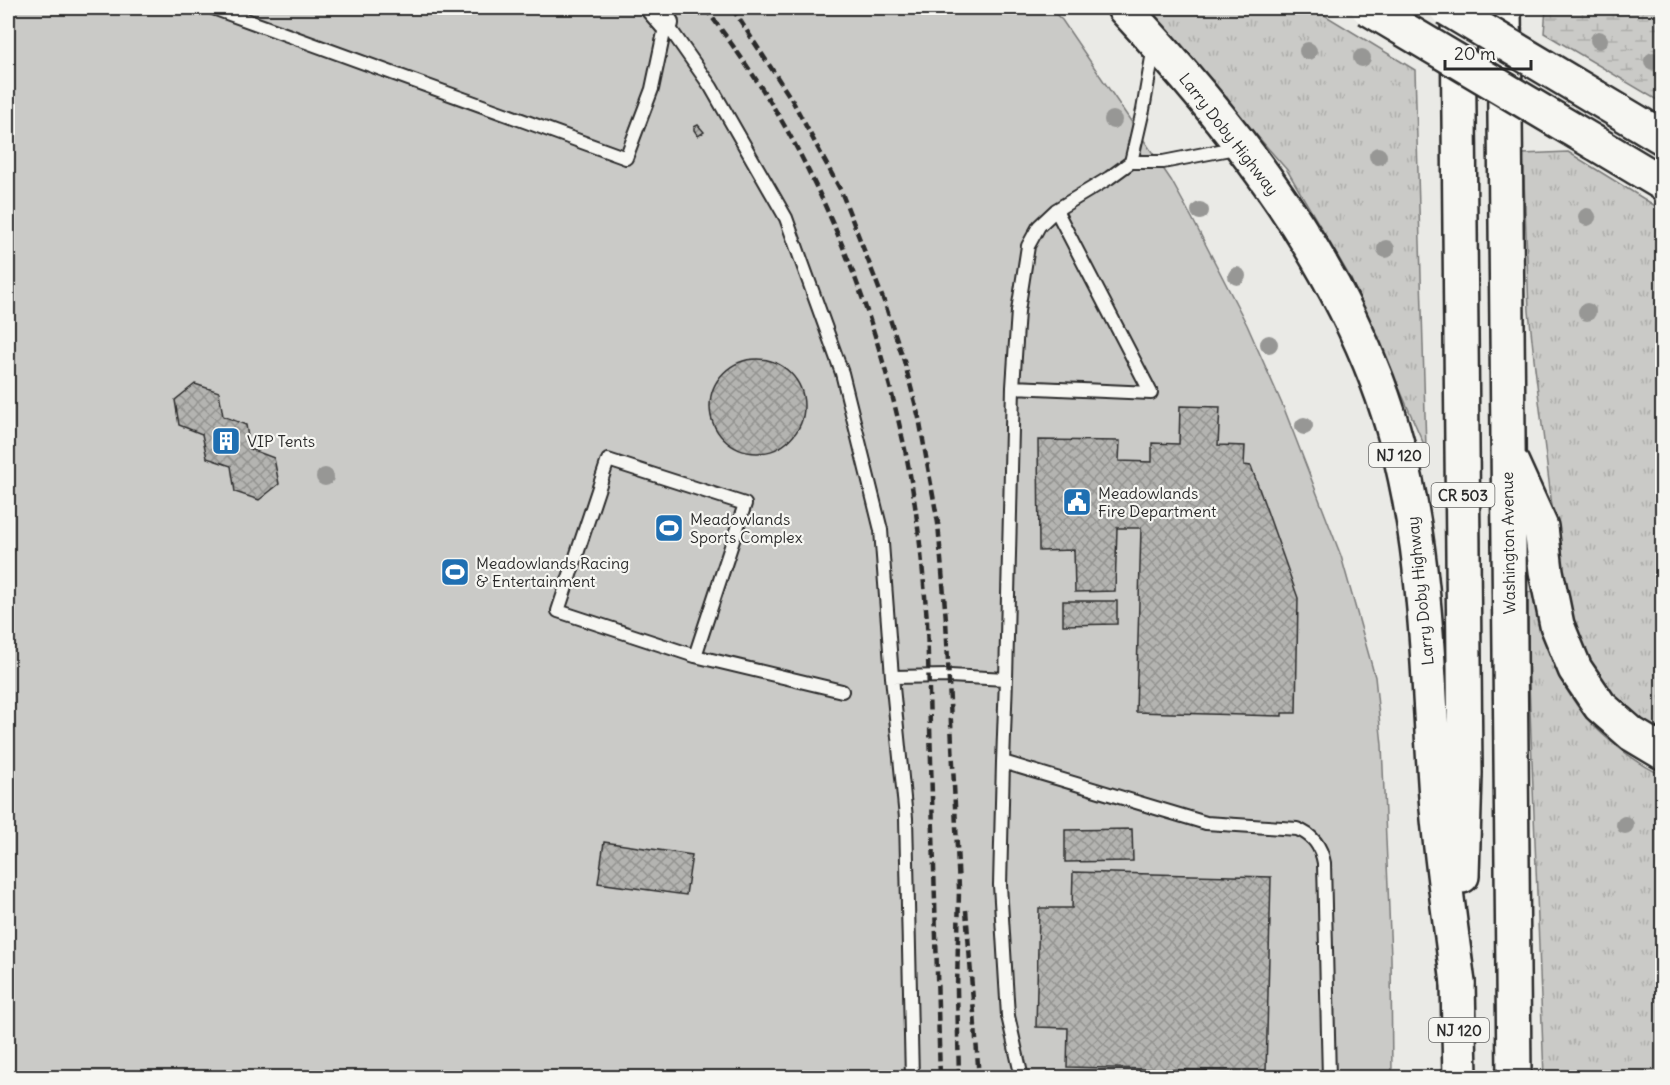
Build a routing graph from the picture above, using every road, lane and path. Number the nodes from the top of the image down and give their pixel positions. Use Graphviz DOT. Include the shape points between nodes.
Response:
graph roads {
  1 [pos="213,8"];
  2 [pos="1124,8"];
  3 [pos="1368,8"];
  4 [pos="1446,8"];
  5 [pos="1458,8"];
  6 [pos="1504,8"];
  7 [pos="659,15"];
  8 [pos="1155,42"];
  9 [pos="1662,137"];
  10 [pos="1241,146"];
  11 [pos="1131,162"];
  12 [pos="1662,183"];
  13 [pos="1056,210"];
  14 [pos="1013,387"];
  15 [pos="1507,453"];
  16 [pos="695,656"];
  17 [pos="892,677"];
  18 [pos="1006,679"];
  19 [pos="842,691"];
  20 [pos="1662,752"];
  21 [pos="1003,762"];
  22 [pos="1458,983"];
  23 [pos="912,1077"];
  24 [pos="1022,1077"];
  25 [pos="1329,1077"];
  26 [pos="1460,1077"];
  27 [pos="1514,1077"];
  1 -- 7 [label="lane" via="626,158 652,89"];
  2 -- 8 [label="main road, Larry Doby Highway / NJ 120"];
  3 -- 12 [label="main road, bridge"];
  4 -- 9 [label="main road, bridge"];
  5 -- 22 [label="main road, CR 503" via="1465,773"];
  6 -- 15 [label="main road, Washington Avenue / CR 503"];
  7 -- 17 [label="lane" via="711,87 786,218 842,373 881,530"];
  8 -- 10 [label="main road, Larry Doby Highway / NJ 120"];
  8 -- 11 [label="lane"];
  10 -- 11 [label="lane" via="1163,162"];
  10 -- 22 [label="main road, Larry Doby Highway / NJ 120" via="1289,212 1358,333 1393,430 1420,557 1436,800"];
  11 -- 13 [label="lane"];
  13 -- 14 [label="lane" via="1039,226 1028,246 1017,311"];
  13 -- 14 [label="lane" via="1151,393"];
  14 -- 18 [label="lane"];
  15 -- 20 [label="main road" via="1541,527 1557,625 1575,669 1600,706 1632,734"];
  15 -- 27 [label="main road, Washington Avenue / CR 503"];
  16 -- 16 [label="lane" via="745,504 608,460 558,611"];
  16 -- 19 [label="lane"];
  17 -- 18 [label="lane"];
  17 -- 23 [label="lane" via="906,818"];
  18 -- 21 [label="lane"];
  21 -- 24 [label="lane" via="1000,885 1008,1016"];
  21 -- 25 [label="lane" via="1206,823 1306,832 1318,844 1324,863"];
  22 -- 26 [label="main road, Larry Doby Highway / NJ 120"];
}
